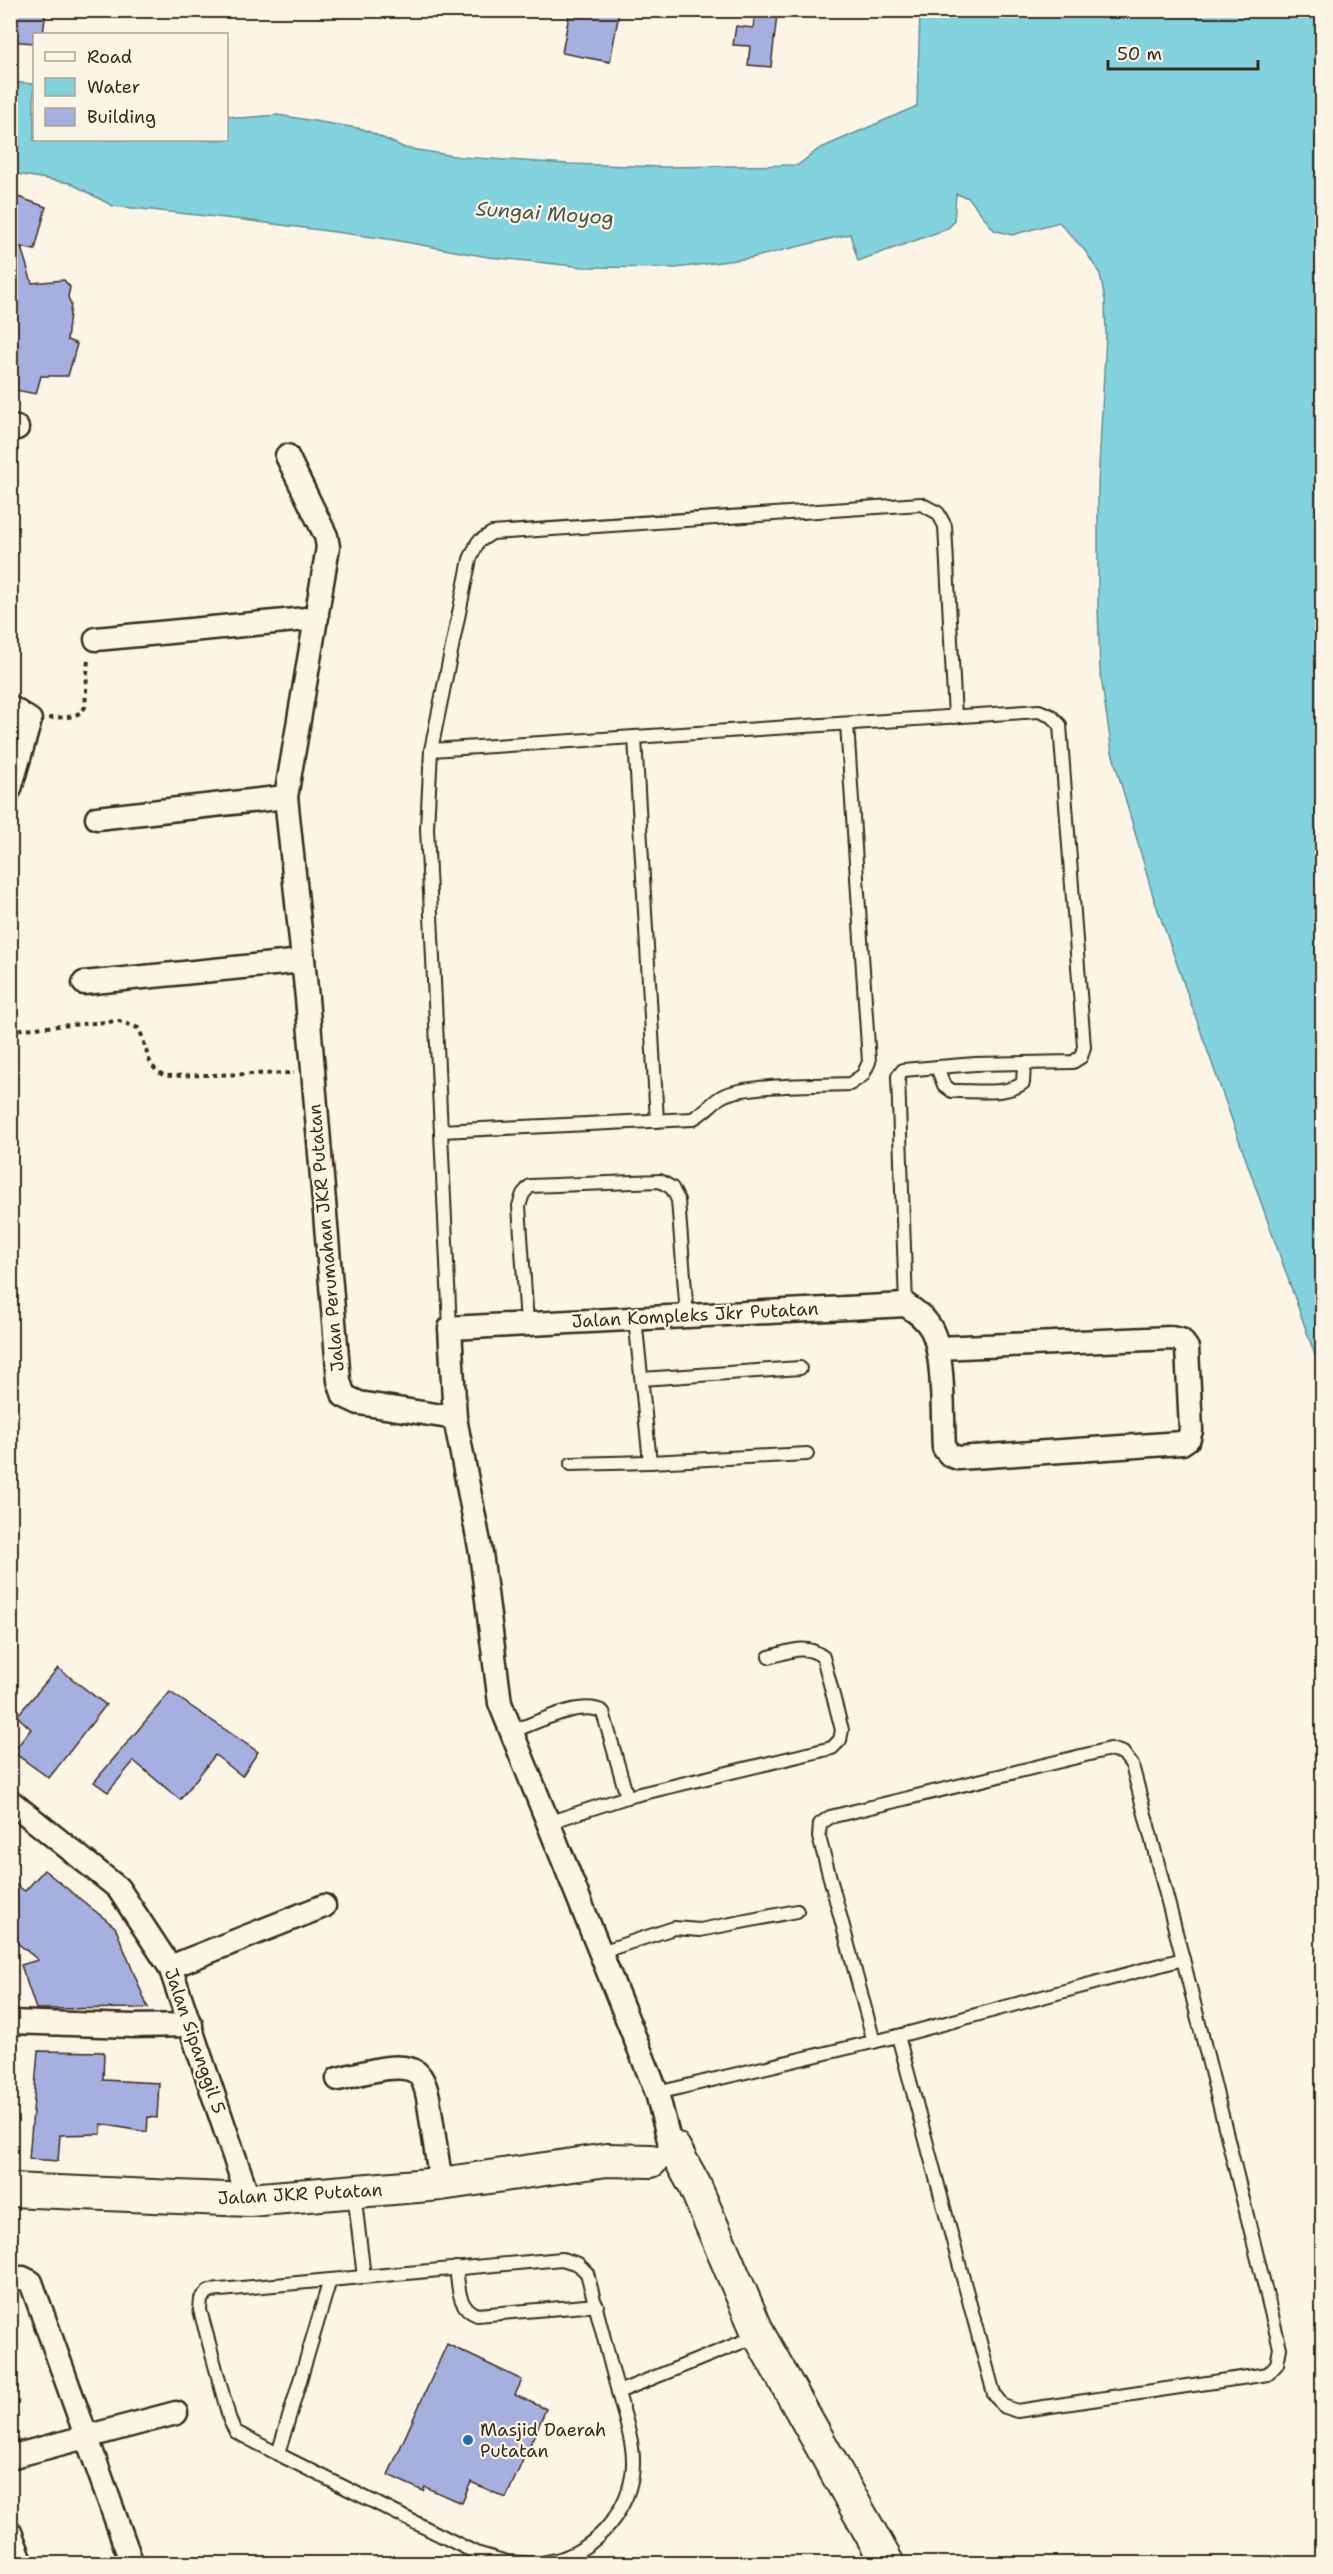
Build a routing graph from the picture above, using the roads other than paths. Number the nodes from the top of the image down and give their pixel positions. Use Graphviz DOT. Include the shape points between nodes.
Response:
graph roads {
  1 [pos="287,456"];
  2 [pos="317,618"];
  3 [pos="96,639"];
  4 [pos="10,707"];
  5 [pos="955,717"];
  6 [pos="847,723"];
  7 [pos="635,738"];
  8 [pos="431,750"];
  9 [pos="10,789"];
  10 [pos="286,796"];
  11 [pos="97,818"];
  12 [pos="303,961"];
  13 [pos="84,983"];
  14 [pos="1024,1064"];
  15 [pos="937,1067"];
  16 [pos="657,1121"];
  17 [pos="441,1131"];
  18 [pos="906,1305"];
  19 [pos="687,1315"];
  20 [pos="635,1318"];
  21 [pos="527,1323"];
  22 [pos="450,1328"];
  23 [pos="934,1338"];
  24 [pos="800,1368"];
  25 [pos="642,1379"];
  26 [pos="455,1418"];
  27 [pos="807,1454"];
  28 [pos="650,1462"];
  29 [pos="571,1464"];
  30 [pos="769,1657"];
  31 [pos="513,1731"];
  32 [pos="627,1797"];
  33 [pos="10,1801"];
  34 [pos="547,1823"];
  35 [pos="324,1906"];
  36 [pos="797,1911"];
  37 [pos="601,1952"];
  38 [pos="1184,1959"];
  39 [pos="171,1967"];
  40 [pos="10,2022"];
  41 [pos="191,2025"];
  42 [pos="898,2036"];
  43 [pos="874,2042"];
  44 [pos="338,2079"];
  45 [pos="657,2093"];
  46 [pos="660,2149"];
  47 [pos="441,2184"];
  48 [pos="10,2190"];
  49 [pos="354,2192"];
  50 [pos="249,2200"];
  51 [pos="456,2268"];
  52 [pos="364,2277"];
  53 [pos="10,2278"];
  54 [pos="330,2280"];
  55 [pos="597,2305"];
  56 [pos="759,2335"];
  57 [pos="618,2392"];
  58 [pos="176,2413"];
  59 [pos="87,2438"];
  60 [pos="278,2454"];
  61 [pos="10,2457"];
  62 [pos="10,2532"];
  63 [pos="20,2558"];
  64 [pos="132,2564"];
  65 [pos="538,2564"];
  66 [pos="888,2564"];
  1 -- 2 [label="street, Jalan Perumahan JKR Putatan" via="326,536 328,547"];
  2 -- 3 [label="street"];
  2 -- 10 [label="street, Jalan Perumahan JKR Putatan"];
  4 -- 9 [label="street" via="30,720"];
  5 -- 6 [label="lane"];
  5 -- 8 [label="lane" via="945,526 938,513 921,504 492,533 478,542 470,559"];
  5 -- 14 [label="lane" via="1039,711 1052,716 1060,725 1084,1047 1073,1062"];
  6 -- 7 [label="lane"];
  6 -- 16 [label="lane" via="869,1062 863,1075 850,1084 739,1090 721,1097 692,1119"];
  7 -- 8 [label="lane"];
  7 -- 16 [label="lane"];
  8 -- 17 [label="lane" via="427,840"];
  10 -- 11 [label="street"];
  10 -- 12 [label="street, Jalan Perumahan JKR Putatan"];
  12 -- 13 [label="street"];
  12 -- 26 [label="street, Jalan Perumahan JKR Putatan" via="339,1381 344,1396 358,1403"];
  14 -- 15 [label="lane"];
  14 -- 15 [label="lane" via="1023,1083 1015,1089 996,1090 952,1091 944,1085"];
  15 -- 18 [label="lane" via="903,1070 896,1085"];
  16 -- 17 [label="lane"];
  17 -- 22 [label="lane"];
  18 -- 19 [label="street, Jalan Kompleks Jkr Putatan"];
  18 -- 23 [label="street" via="921,1315"];
  19 -- 20 [label="street, Jalan Kompleks Jkr Putatan"];
  19 -- 21 [label="lane" via="678,1200 672,1188 660,1181 530,1186 519,1206"];
  20 -- 21 [label="street, Jalan Kompleks Jkr Putatan"];
  20 -- 25 [label="lane"];
  21 -- 22 [label="street, Jalan Kompleks Jkr Putatan"];
  22 -- 26 [label="street"];
  23 -- 23 [label="street" via="944,1448 950,1455 958,1458 1182,1443 1189,1438 1187,1348 1181,1340"];
  24 -- 25 [label="lane"];
  25 -- 28 [label="lane"];
  26 -- 31 [label="street" via="481,1553 500,1703"];
  27 -- 28 [label="lane"];
  28 -- 29 [label="lane"];
  30 -- 32 [label="lane" via="803,1648 823,1657 842,1730 840,1740 832,1748"];
  31 -- 32 [label="lane" via="582,1707 603,1712"];
  31 -- 34 [label="street"];
  32 -- 34 [label="lane"];
  33 -- 39 [label="street, Jalan Sipanggil 5" via="117,1888"];
  34 -- 37 [label="street"];
  35 -- 39 [label="street"];
  36 -- 37 [label="lane" via="700,1930 674,1928"];
  37 -- 45 [label="street"];
  38 -- 42 [label="lane"];
  38 -- 42 [label="lane" via="1280,2348 1277,2364 1268,2374 1017,2411 1003,2406 993,2394"];
  38 -- 43 [label="lane" via="1132,1766 1123,1753 1110,1749 830,1816 820,1824 819,1837"];
  39 -- 41 [label="street, Jalan Sipanggil 5"];
  40 -- 41 [label="street"];
  41 -- 50 [label="street, Jalan Sipanggil 5"];
  42 -- 43 [label="lane"];
  43 -- 45 [label="lane"];
  44 -- 47 [label="street" via="386,2068 416,2072 428,2097"];
  45 -- 46 [label="street"];
  46 -- 47 [label="street, Jalan JKR Putatan" via="635,2159"];
  46 -- 56 [label="street" via="688,2170"];
  47 -- 49 [label="street, Jalan JKR Putatan"];
  48 -- 50 [label="street, Jalan JKR Putatan"];
  49 -- 50 [label="street, Jalan JKR Putatan"];
  49 -- 52 [label="lane"];
  51 -- 52 [label="lane"];
  51 -- 55 [label="lane" via="562,2259 578,2264 587,2273"];
  51 -- 55 [label="lane" via="462,2305 469,2312"];
  52 -- 54 [label="lane"];
  53 -- 59 [label="street" via="31,2282"];
  54 -- 60 [label="lane"];
  54 -- 60 [label="lane" via="209,2291 201,2299 200,2310 230,2421 236,2432"];
  55 -- 57 [label="lane"];
  56 -- 57 [label="lane"];
  56 -- 66 [label="street"];
  57 -- 65 [label="lane" via="633,2460 628,2491 616,2518 594,2540 570,2555"];
  58 -- 59 [label="street"];
  59 -- 61 [label="street"];
  59 -- 64 [label="street"];
  60 -- 65 [label="lane" via="476,2553 507,2562"];
  62 -- 63 [label="street"];
}
